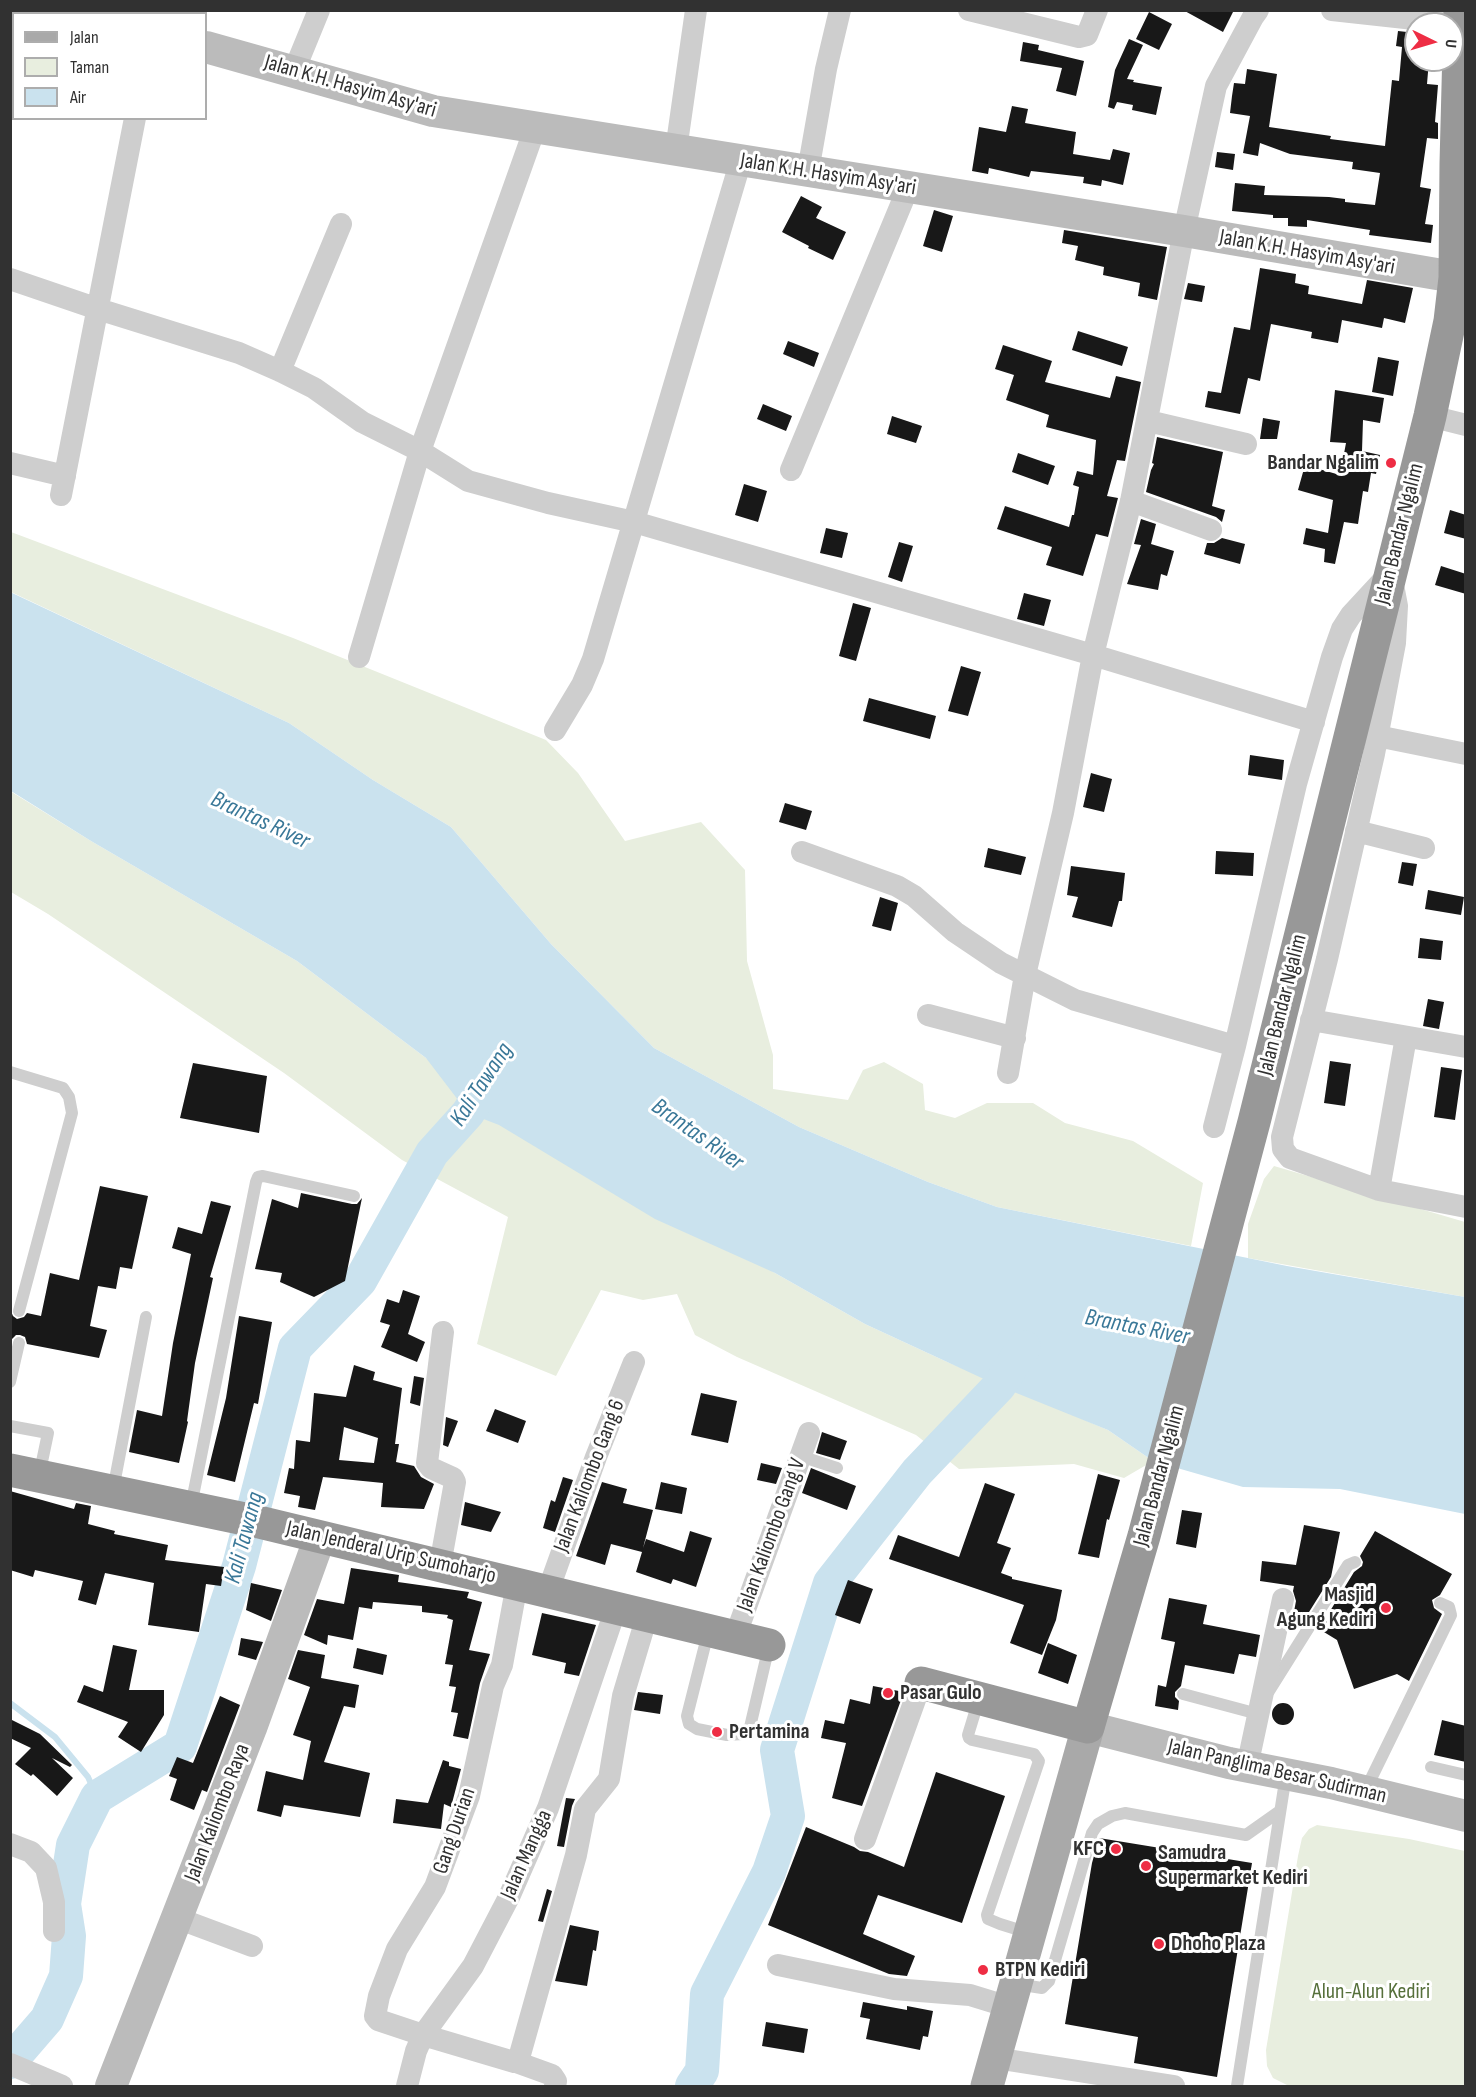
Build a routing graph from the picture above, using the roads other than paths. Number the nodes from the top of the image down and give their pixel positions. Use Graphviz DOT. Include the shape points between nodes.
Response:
graph roads {
  1 [pos="319,10"];
  2 [pos="696,10"];
  3 [pos="840,10"];
  4 [pos="969,10"];
  5 [pos="1096,10"];
  6 [pos="1258,10"];
  7 [pos="1332,10"];
  8 [pos="1404,14"];
  9 [pos="207,47"];
  10 [pos="294,71"];
  11 [pos="1458,72"];
  12 [pos="135,120"];
  13 [pos="535,128"];
  14 [pos="676,150"];
  15 [pos="741,160"];
  16 [pos="808,171"];
  17 [pos="908,188"];
  18 [pos="341,224"];
  19 [pos="1184,231"];
  20 [pos="10,279"];
  21 [pos="1460,279"];
  22 [pos="98,309"];
  23 [pos="280,371"];
  24 [pos="1430,416"];
  25 [pos="1148,421"];
  26 [pos="1466,426"];
  27 [pos="1246,444"];
  28 [pos="420,451"];
  29 [pos="10,463"];
  30 [pos="792,470"];
  31 [pos="1131,501"];
  32 [pos="634,522"];
  33 [pos="1210,530"];
  34 [pos="1391,572"];
  35 [pos="1093,655"];
  36 [pos="359,657"];
  37 [pos="1314,722"];
  38 [pos="555,729"];
  39 [pos="1377,736"];
  40 [pos="1466,754"];
  41 [pos="1356,831"];
  42 [pos="1424,848"];
  43 [pos="802,852"];
  44 [pos="1025,975"];
  45 [pos="928,1015"];
  46 [pos="1311,1020"];
  47 [pos="1406,1037"];
  48 [pos="1016,1038"];
  49 [pos="1235,1046"];
  50 [pos="1466,1047"];
  51 [pos="10,1072"];
  52 [pos="1008,1073"];
  53 [pos="1214,1127"];
  54 [pos="1379,1190"];
  55 [pos="354,1196"];
  56 [pos="1466,1207"];
  57 [pos="19,1311"];
  58 [pos="146,1317"];
  59 [pos="443,1332"];
  60 [pos="19,1342"];
  61 [pos="634,1362"];
  62 [pos="10,1382"];
  63 [pos="10,1426"];
  64 [pos="809,1433"];
  65 [pos="800,1456"];
  66 [pos="837,1468"];
  67 [pos="25,1473"];
  68 [pos="113,1491"];
  69 [pos="191,1507"];
  70 [pos="320,1537"];
  71 [pos="1355,1562"];
  72 [pos="440,1565"];
  73 [pos="517,1584"];
  74 [pos="548,1591"];
  75 [pos="1283,1599"];
  76 [pos="1440,1603"];
  77 [pos="632,1612"];
  78 [pos="722,1634"];
  79 [pos="769,1645"];
  80 [pos="921,1683"];
  81 [pos="1183,1694"];
  82 [pos="979,1698"];
  83 [pos="1260,1708"];
  84 [pos="1088,1727"];
  85 [pos="1247,1767"];
  86 [pos="1431,1767"];
  87 [pos="1286,1775"];
  88 [pos="1466,1775"];
  89 [pos="1365,1791"];
  90 [pos="1280,1811"];
  91 [pos="1466,1816"];
  92 [pos="865,1839"];
  93 [pos="10,1844"];
  94 [pos="177,1918"];
  95 [pos="54,1931"];
  96 [pos="1030,1933"];
  97 [pos="252,1946"];
  98 [pos="778,1965"];
  99 [pos="1012,1996"];
  100 [pos="423,2035"];
  101 [pos="516,2062"];
  102 [pos="14,2066"];
  103 [pos="991,2072"];
  104 [pos="62,2086"];
  105 [pos="114,2086"];
  106 [pos="407,2086"];
  107 [pos="555,2086"];
  108 [pos="1174,2086"];
  109 [pos="1237,2086"];
  1 -- 10 [label="street"];
  2 -- 14 [label="street"];
  3 -- 16 [label="street"];
  4 -- 5 [label="street" via="1079,37 1087,34"];
  6 -- 19 [label="street" via="1216,86"];
  7 -- 8 [label="street"];
  9 -- 10 [label="street, Jalan K.H. Hasyim Asy'ari"];
  10 -- 13 [label="street, Jalan K.H. Hasyim Asy'ari" via="432,111"];
  11 -- 21 [label="highway, Jalan Bandar Ngalim" via="1455,164"];
  12 -- 22 [label="street"];
  13 -- 14 [label="street, Jalan K.H. Hasyim Asy'ari"];
  13 -- 28 [label="street"];
  14 -- 15 [label="street, Jalan K.H. Hasyim Asy'ari"];
  15 -- 16 [label="street, Jalan K.H. Hasyim Asy'ari"];
  15 -- 32 [label="street"];
  16 -- 17 [label="street, Jalan K.H. Hasyim Asy'ari"];
  17 -- 19 [label="street, Jalan K.H. Hasyim Asy'ari"];
  17 -- 30 [label="street"];
  18 -- 23 [label="street"];
  19 -- 21 [label="street, Jalan K.H. Hasyim Asy'ari"];
  19 -- 25 [label="street"];
  20 -- 22 [label="street"];
  21 -- 24 [label="highway, Jalan Bandar Ngalim"];
  22 -- 23 [label="street" via="239,353"];
  22 -- 29 [label="street" via="63,486"];
  23 -- 28 [label="street" via="314,388 362,422"];
  24 -- 26 [label="street"];
  24 -- 34 [label="highway, Jalan Bandar Ngalim"];
  25 -- 27 [label="street"];
  25 -- 31 [label="street"];
  28 -- 32 [label="street" via="468,481"];
  28 -- 36 [label="street"];
  31 -- 33 [label="street"];
  31 -- 35 [label="street"];
  32 -- 35 [label="street"];
  32 -- 38 [label="street" via="592,659 582,685"];
  34 -- 37 [label="street" via="1342,629"];
  34 -- 39 [label="street" via="1397,606 1395,643"];
  34 -- 84 [label="highway, Jalan Bandar Ngalim" via="1254,1122 1144,1536"];
  35 -- 37 [label="street"];
  35 -- 44 [label="street" via="1063,813"];
  37 -- 49 [label="street"];
  39 -- 40 [label="street"];
  39 -- 41 [label="street"];
  41 -- 42 [label="street"];
  41 -- 46 [label="street"];
  43 -- 44 [label="street" via="905,891 955,932"];
  44 -- 48 [label="street"];
  44 -- 49 [label="street" via="1075,1000"];
  45 -- 48 [label="street"];
  46 -- 47 [label="street"];
  46 -- 54 [label="street" via="1282,1137 1283,1149 1290,1158"];
  47 -- 50 [label="street"];
  47 -- 54 [label="street"];
  48 -- 52 [label="street"];
  49 -- 53 [label="street"];
  51 -- 57 [label="lane" via="63,1088 72,1113"];
  54 -- 56 [label="street"];
  55 -- 69 [label="lane" via="258,1177"];
  58 -- 68 [label="lane"];
  59 -- 72 [label="street" via="427,1462 430,1468 455,1482"];
  60 -- 62 [label="lane"];
  61 -- 74 [label="street, Jalan Kaliombo Gang 6"];
  63 -- 67 [label="lane" via="48,1432"];
  64 -- 65 [label="street, Jalan Kaliombo Gang V"];
  65 -- 66 [label="lane"];
  65 -- 78 [label="street, Jalan Kaliombo Gang V"];
  67 -- 68 [label="highway, Jalan Jenderal Urip Sumoharjo"];
  68 -- 69 [label="highway, Jalan Jenderal Urip Sumoharjo"];
  69 -- 70 [label="highway, Jalan Jenderal Urip Sumoharjo"];
  70 -- 72 [label="highway, Jalan Jenderal Urip Sumoharjo"];
  70 -- 94 [label="street, Jalan Kaliombo Raya"];
  71 -- 83 [label="lane" via="1348,1565"];
  72 -- 73 [label="highway, Jalan Jenderal Urip Sumoharjo"];
  73 -- 74 [label="highway, Jalan Jenderal Urip Sumoharjo"];
  73 -- 100 [label="street, Gang Durian" via="502,1665 493,1686 469,1796 435,1887 397,1949 375,2011 378,2020"];
  74 -- 77 [label="highway, Jalan Jenderal Urip Sumoharjo"];
  75 -- 83 [label="street"];
  76 -- 89 [label="lane" via="1449,1607 1451,1615"];
  77 -- 78 [label="highway, Jalan Jenderal Urip Sumoharjo"];
  77 -- 100 [label="street, Jalan Mangga" via="509,1897 473,1965"];
  77 -- 101 [label="street" via="609,1779 585,1809"];
  78 -- 79 [label="highway, Jalan Jenderal Urip Sumoharjo"];
  78 -- 79 [label="lane" via="687,1716 689,1724 697,1729 727,1735 743,1734 750,1727"];
  80 -- 82 [label="highway"];
  80 -- 92 [label="street"];
  81 -- 83 [label="lane"];
  82 -- 84 [label="highway"];
  82 -- 96 [label="lane" via="969,1738 1034,1754 1039,1761 987,1915 988,1919"];
  83 -- 85 [label="street"];
  84 -- 85 [label="street, Jalan Panglima Besar Sudirman"];
  84 -- 96 [label="main road"];
  85 -- 87 [label="street, Jalan Panglima Besar Sudirman"];
  86 -- 88 [label="lane"];
  87 -- 89 [label="street, Jalan Panglima Besar Sudirman"];
  87 -- 90 [label="lane"];
  89 -- 91 [label="street, Jalan Panglima Besar Sudirman"];
  90 -- 99 [label="lane" via="1246,1835 1125,1813 1098,1824 1092,1833 1049,1981 1042,1988"];
  90 -- 109 [label="lane"];
  93 -- 95 [label="street" via="31,1852 46,1868 54,1902"];
  94 -- 97 [label="street"];
  94 -- 105 [label="street, Jalan Kaliombo Raya"];
  96 -- 99 [label="main road"];
  98 -- 99 [label="street" via="894,1989"];
  99 -- 103 [label="main road"];
  100 -- 101 [label="street"];
  100 -- 106 [label="street, Jalan Mangga"];
  101 -- 107 [label="street" via="552,2075"];
  102 -- 104 [label="street"];
  103 -- 108 [label="street"];
}
